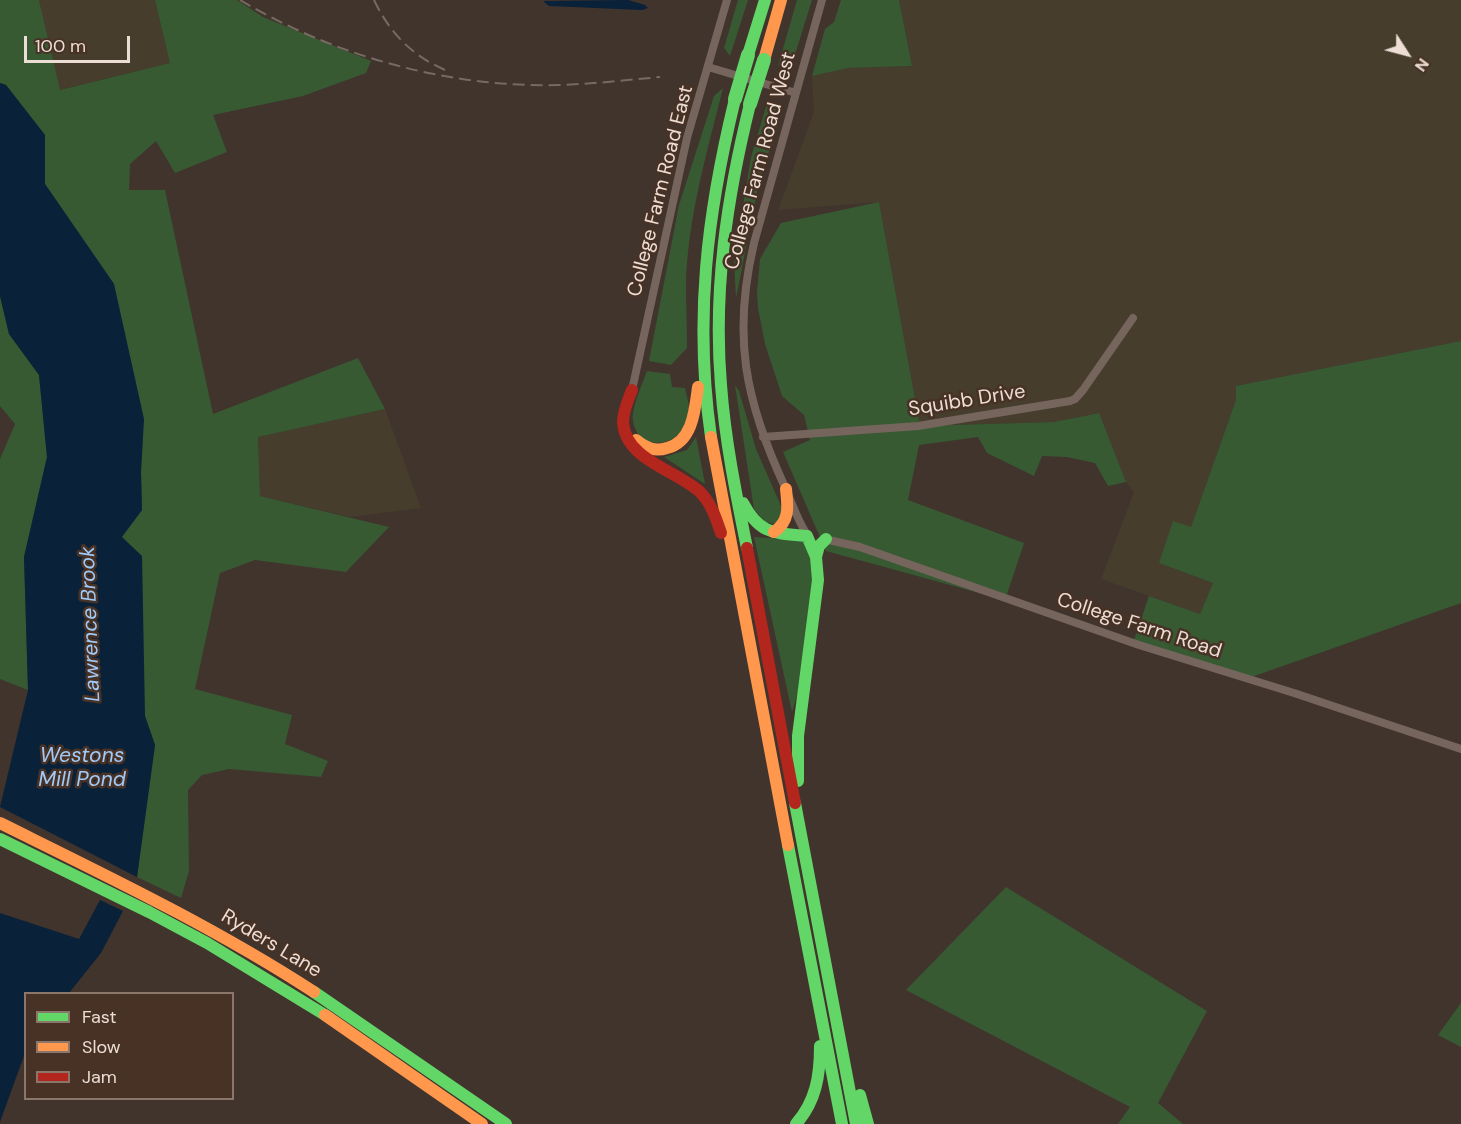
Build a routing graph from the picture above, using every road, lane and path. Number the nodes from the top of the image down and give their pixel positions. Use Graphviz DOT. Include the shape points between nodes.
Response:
graph roads {
  1 [pos="727,0"];
  2 [pos="765,0"];
  3 [pos="781,0"];
  4 [pos="822,0"];
  5 [pos="708,68"];
  6 [pos="796,93"];
  7 [pos="1133,318"];
  8 [pos="702,354"];
  9 [pos="632,390"];
  10 [pos="763,437"];
  11 [pos="734,481"];
  12 [pos="786,489"];
  13 [pos="774,532"];
  14 [pos="807,536"];
  15 [pos="826,539"];
  16 [pos="816,557"];
  17 [pos="740,587"];
  18 [pos="1461,749"];
  19 [pos="0,823"];
  20 [pos="0,839"];
  21 [pos="801,840"];
  22 [pos="149,905"];
  23 [pos="827,1008"];
  24 [pos="487,1121"];
  25 [pos="506,1124"];
  26 [pos="796,1124"];
  27 [pos="842,1124"];
  28 [pos="856,1124"];
  29 [pos="868,1124"];
  1 -- 5 [label="street, College Farm Road East"];
  2 -- 8 [label="main road, bridge" via="717,172 703,276"];
  3 -- 11 [label="main road, bridge" via="739,146 721,249 719,378"];
  4 -- 6 [label="street, College Farm Road West"];
  5 -- 6 [label="street"];
  5 -- 9 [label="street, College Farm Road East" via="683,158"];
  6 -- 10 [label="street, College Farm Road West" via="754,243 745,290 746,371"];
  7 -- 10 [label="street, Squibb Drive" via="1080,394 1070,401 918,426"];
  8 -- 9 [label="main road" via="693,421 684,437 672,447 651,449 634,437 628,420"];
  8 -- 17 [label="main road" via="710,433"];
  9 -- 17 [label="main road" via="623,422 629,442 639,453 692,484 706,498"];
  10 -- 12 [label="street, College Farm Road West"];
  11 -- 13 [label="main road" via="753,522"];
  11 -- 21 [label="main road"];
  12 -- 13 [label="main road" via="787,518"];
  12 -- 14 [label="street, College Farm Road West"];
  13 -- 14 [label="main road"];
  14 -- 15 [label="street, College Farm Road"];
  14 -- 16 [label="main road"];
  15 -- 16 [label="main road"];
  15 -- 18 [label="street, College Farm Road" via="851,544 1139,645"];
  16 -- 21 [label="main road" via="817,589 798,746"];
  17 -- 23 [label="main road"];
  19 -- 22 [label="main road, Ryders Lane" via="91,869"];
  20 -- 22 [label="main road, Ryders Lane" via="88,883"];
  21 -- 23 [label="main road"];
  22 -- 24 [label="main road, Ryders Lane"];
  23 -- 26 [label="main road" via="819,1080 810,1105"];
  23 -- 27 [label="main road"];
  23 -- 28 [label="main road"];
  23 -- 29 [label="main road" via="851,1054"];
  24 -- 25 [label="main road, Ryders Lane"];
}
